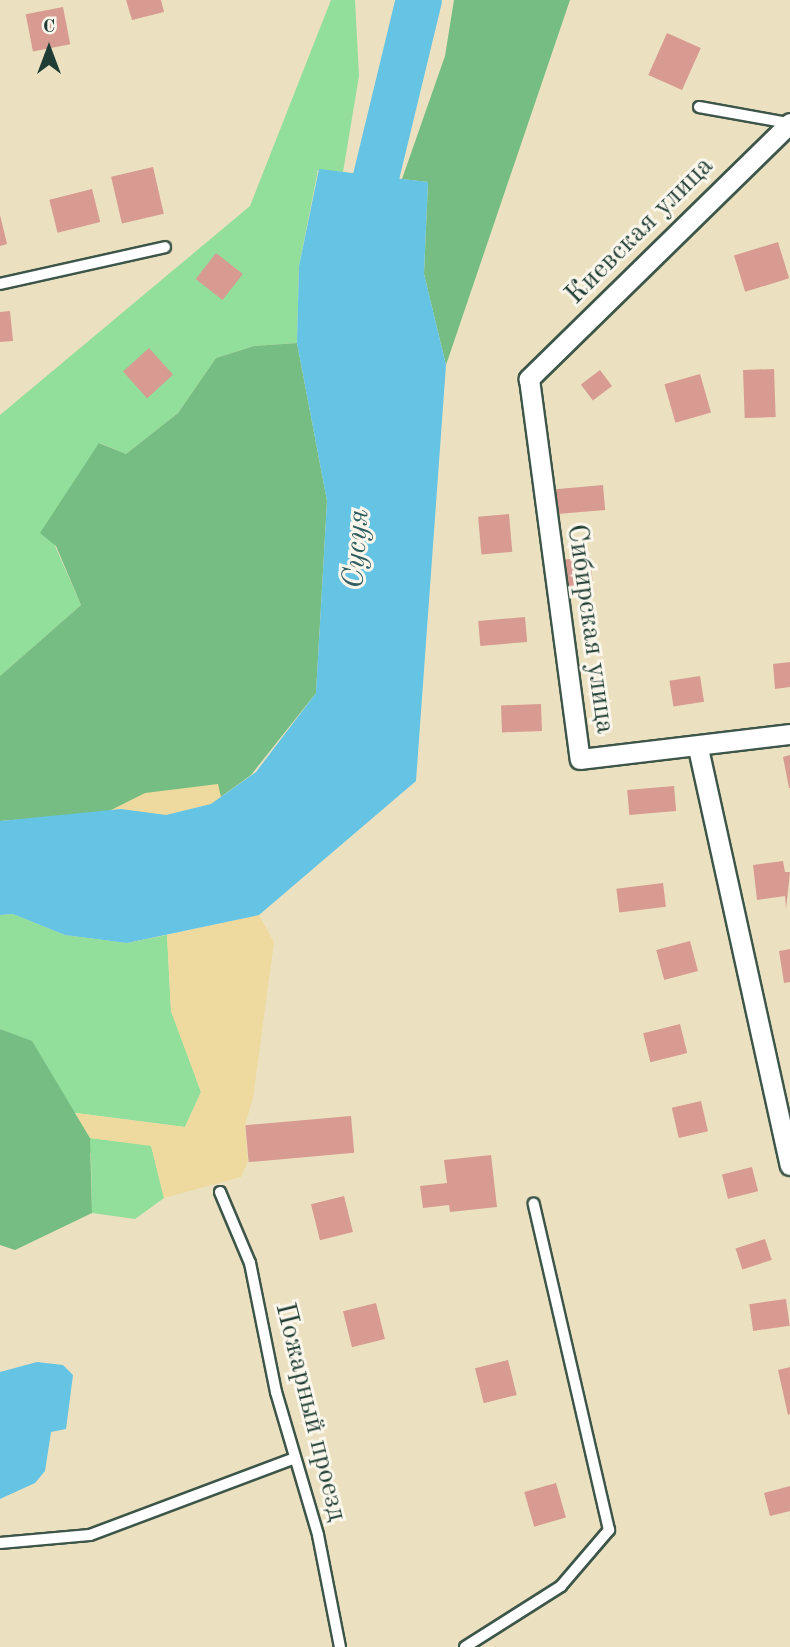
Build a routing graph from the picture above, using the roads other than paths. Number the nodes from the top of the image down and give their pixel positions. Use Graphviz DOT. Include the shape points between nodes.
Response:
graph roads {
  1 [pos="699,107"];
  2 [pos="790,123"];
  3 [pos="165,247"];
  4 [pos="0,284"];
  5 [pos="529,379"];
  6 [pos="790,734"];
  7 [pos="698,748"];
  8 [pos="790,1165"];
  9 [pos="220,1192"];
  10 [pos="534,1204"];
  11 [pos="295,1458"];
  12 [pos="0,1543"];
  13 [pos="340,1647"];
  14 [pos="465,1647"];
  1 -- 2 [label="lane"];
  2 -- 5 [label="street, Киевская улица"];
  3 -- 4 [label="lane"];
  5 -- 7 [label="street, Сибирская улица" via="580,759"];
  6 -- 7 [label="street, Сибирская улица"];
  7 -- 8 [label="street"];
  9 -- 11 [label="lane, Пожарный проезд" via="250,1263 276,1392"];
  10 -- 14 [label="lane" via="609,1530 561,1586"];
  11 -- 12 [label="lane" via="90,1535"];
  11 -- 13 [label="lane, Пожарный проезд" via="318,1535"];
}
